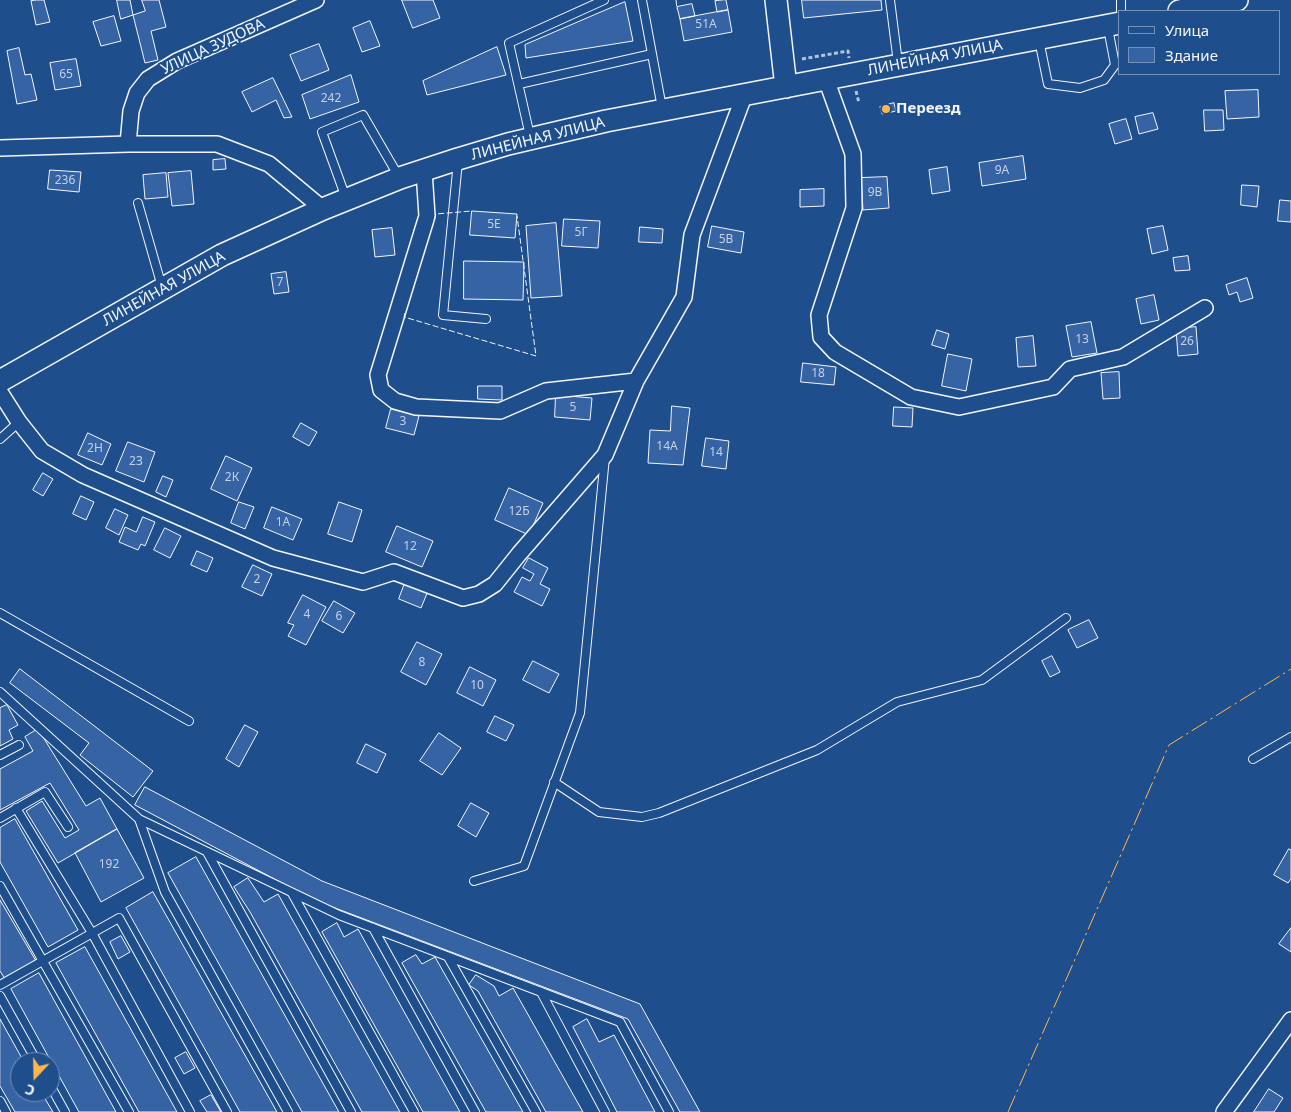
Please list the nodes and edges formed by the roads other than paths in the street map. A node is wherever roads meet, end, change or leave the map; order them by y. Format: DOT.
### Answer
graph roads {
  1 [pos="316,0"];
  2 [pos="604,0"];
  3 [pos="642,0"];
  4 [pos="776,0"];
  5 [pos="890,0"];
  6 [pos="1237,0"];
  7 [pos="1184,10"];
  8 [pos="1116,20"];
  9 [pos="1038,38"];
  10 [pos="652,54"];
  11 [pos="899,65"];
  12 [pos="826,79"];
  13 [pos="518,84"];
  14 [pos="786,87"];
  15 [pos="744,96"];
  16 [pos="662,110"];
  17 [pos="530,139"];
  18 [pos="128,144"];
  19 [pos="0,148"];
  20 [pos="458,159"];
  21 [pos="424,171"];
  22 [pos="400,178"];
  23 [pos="346,200"];
  24 [pos="138,203"];
  25 [pos="323,209"];
  26 [pos="163,289"];
  27 [pos="1205,308"];
  28 [pos="486,319"];
  29 [pos="636,380"];
  30 [pos="0,381"];
  31 [pos="0,392"];
  32 [pos="19,422"];
  33 [pos="0,440"];
  34 [pos="605,455"];
  35 [pos="0,613"];
  36 [pos="1066,618"];
  37 [pos="0,692"];
  38 [pos="189,721"];
  39 [pos="1291,737"];
  40 [pos="19,745"];
  41 [pos="0,755"];
  42 [pos="1253,759"];
  43 [pos="554,782"];
  44 [pos="16,808"];
  45 [pos="0,818"];
  46 [pos="138,819"];
  47 [pos="68,827"];
  48 [pos="207,852"];
  49 [pos="474,881"];
  50 [pos="0,886"];
  51 [pos="292,893"];
  52 [pos="373,928"];
  53 [pos="92,933"];
  54 [pos="448,956"];
  55 [pos="43,961"];
  56 [pos="0,985"];
  57 [pos="541,992"];
  58 [pos="0,996"];
  59 [pos="1291,1020"];
  60 [pos="31,1052"];
  61 [pos="0,1101"];
  62 [pos="6,1112"];
  63 [pos="129,1112"];
  64 [pos="190,1112"];
  65 [pos="227,1112"];
  66 [pos="288,1112"];
  67 [pos="351,1112"];
  68 [pos="414,1112"];
  69 [pos="475,1112"];
  70 [pos="536,1112"];
  71 [pos="605,1112"];
  72 [pos="669,1112"];
  73 [pos="1224,1112"];
  1 -- 18 [label="street, УЛИЦА ЗУДОВА"];
  2 -- 13 [label="lane"];
  3 -- 10 [label="lane"];
  4 -- 14 [label="street"];
  5 -- 11 [label="lane"];
  6 -- 7 [label="street"];
  8 -- 9 [label="street, ЛИНЕЙНАЯ УЛИЦА"];
  8 -- 9 [label="lane"];
  9 -- 11 [label="street, ЛИНЕЙНАЯ УЛИЦА"];
  10 -- 13 [label="lane"];
  10 -- 16 [label="lane"];
  11 -- 12 [label="street, ЛИНЕЙНАЯ УЛИЦА"];
  12 -- 14 [label="street, ЛИНЕЙНАЯ УЛИЦА"];
  12 -- 27 [label="street"];
  13 -- 17 [label="lane"];
  14 -- 15 [label="street, ЛИНЕЙНАЯ УЛИЦА"];
  15 -- 16 [label="street, ЛИНЕЙНАЯ УЛИЦА"];
  15 -- 29 [label="street"];
  16 -- 17 [label="street, ЛИНЕЙНАЯ УЛИЦА"];
  17 -- 20 [label="street, ЛИНЕЙНАЯ УЛИЦА"];
  18 -- 19 [label="street"];
  18 -- 25 [label="street"];
  20 -- 21 [label="street, ЛИНЕЙНАЯ УЛИЦА"];
  20 -- 28 [label="lane"];
  21 -- 22 [label="street, ЛИНЕЙНАЯ УЛИЦА"];
  21 -- 29 [label="street"];
  22 -- 23 [label="street, ЛИНЕЙНАЯ УЛИЦА"];
  22 -- 23 [label="lane"];
  23 -- 25 [label="street, ЛИНЕЙНАЯ УЛИЦА"];
  24 -- 26 [label="lane"];
  25 -- 26 [label="street, ЛИНЕЙНАЯ УЛИЦА"];
  26 -- 30 [label="street, ЛИНЕЙНАЯ УЛИЦА"];
  29 -- 34 [label="street"];
  31 -- 32 [label="street"];
  32 -- 33 [label="lane"];
  32 -- 34 [label="street"];
  34 -- 43 [label="lane"];
  35 -- 38 [label="lane"];
  36 -- 43 [label="lane"];
  37 -- 46 [label="lane"];
  39 -- 42 [label="lane"];
  40 -- 41 [label="lane"];
  43 -- 49 [label="lane"];
  44 -- 45 [label="lane"];
  44 -- 47 [label="lane"];
  44 -- 53 [label="lane"];
  46 -- 48 [label="lane"];
  46 -- 66 [label="lane"];
  48 -- 51 [label="lane"];
  48 -- 67 [label="lane"];
  50 -- 55 [label="lane"];
  51 -- 52 [label="lane"];
  51 -- 68 [label="lane"];
  52 -- 54 [label="lane"];
  52 -- 69 [label="lane"];
  53 -- 55 [label="lane"];
  53 -- 64 [label="lane"];
  53 -- 65 [label="lane"];
  54 -- 57 [label="lane"];
  54 -- 70 [label="lane"];
  55 -- 56 [label="lane"];
  55 -- 63 [label="lane"];
  57 -- 71 [label="lane"];
  57 -- 72 [label="lane"];
  58 -- 60 [label="lane"];
  59 -- 73 [label="street"];
  61 -- 62 [label="lane"];
}
